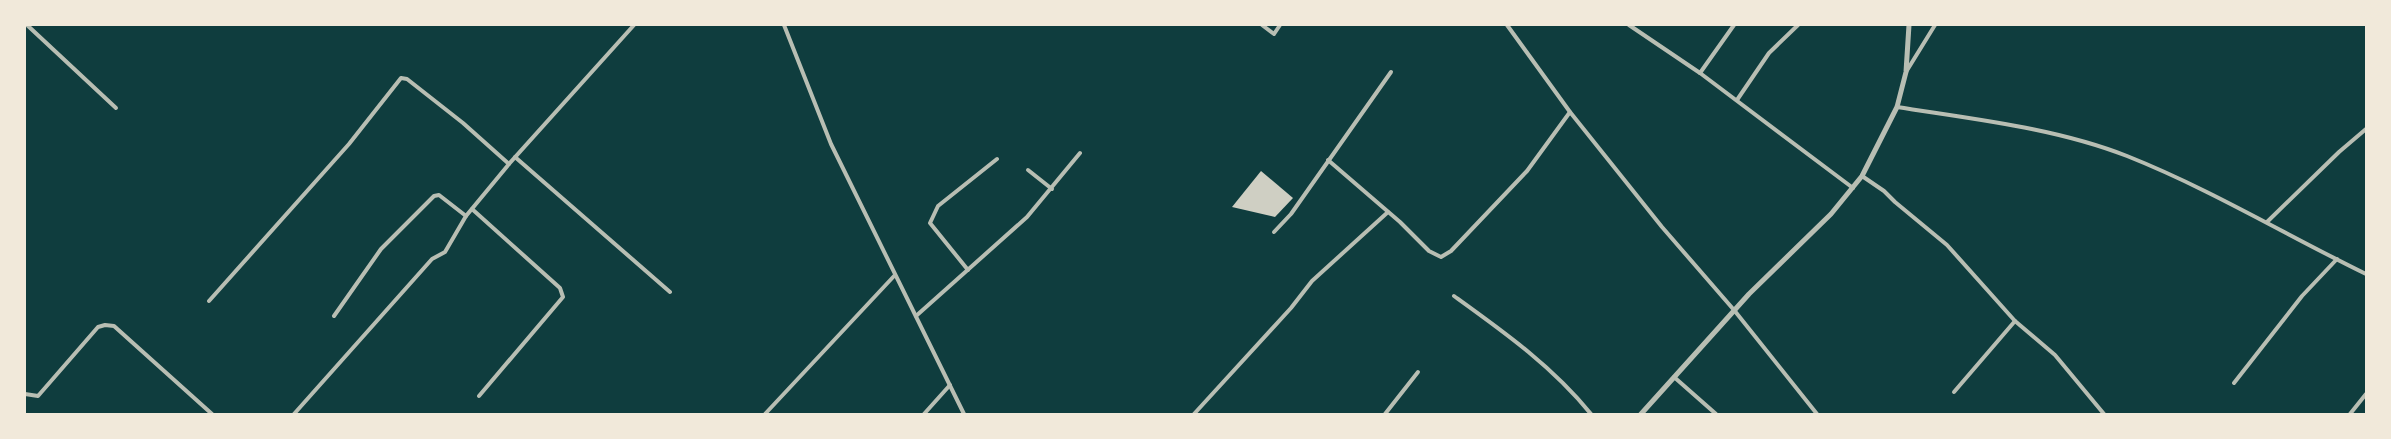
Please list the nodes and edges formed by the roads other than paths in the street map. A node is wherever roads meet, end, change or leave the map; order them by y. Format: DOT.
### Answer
graph roads {
  1 [pos="27,25"];
  2 [pos="634,25"];
  3 [pos="784,25"];
  4 [pos="1262,25"];
  5 [pos="1280,25"];
  6 [pos="1507,25"];
  7 [pos="1629,25"];
  8 [pos="1734,25"];
  9 [pos="1798,25"];
  10 [pos="1909,25"];
  11 [pos="1935,25"];
  12 [pos="1391,72"];
  13 [pos="1906,72"];
  14 [pos="1700,73"];
  15 [pos="1737,100"];
  16 [pos="1897,107"];
  17 [pos="116,108"];
  18 [pos="1570,112"];
  19 [pos="2366,129"];
  20 [pos="1080,153"];
  21 [pos="515,157"];
  22 [pos="997,159"];
  23 [pos="1328,160"];
  24 [pos="509,164"];
  25 [pos="1028,170"];
  26 [pos="1862,176"];
  27 [pos="1853,188"];
  28 [pos="1052,189"];
  29 [pos="472,209"];
  30 [pos="1388,212"];
  31 [pos="466,216"];
  32 [pos="2267,222"];
  33 [pos="1274,232"];
  34 [pos="2337,259"];
  35 [pos="968,270"];
  36 [pos="2366,274"];
  37 [pos="895,275"];
  38 [pos="670,292"];
  39 [pos="1454,296"];
  40 [pos="209,301"];
  41 [pos="1734,310"];
  42 [pos="334,316"];
  43 [pos="916,316"];
  44 [pos="2015,321"];
  45 [pos="1418,372"];
  46 [pos="1674,378"];
  47 [pos="2234,384"];
  48 [pos="950,385"];
  49 [pos="1954,392"];
  50 [pos="25,394"];
  51 [pos="2366,394"];
  52 [pos="479,396"];
  53 [pos="212,414"];
  54 [pos="294,414"];
  55 [pos="765,414"];
  56 [pos="924,414"];
  57 [pos="964,414"];
  58 [pos="1194,414"];
  59 [pos="1385,414"];
  60 [pos="1591,414"];
  61 [pos="1641,414"];
  62 [pos="1716,414"];
  63 [pos="1817,414"];
  64 [pos="2104,414"];
  65 [pos="2350,414"];
  1 -- 17 [label="street"];
  2 -- 21 [label="street"];
  3 -- 37 [label="street"];
  4 -- 5 [label="street"];
  6 -- 18 [label="street"];
  7 -- 14 [label="street"];
  8 -- 14 [label="street"];
  9 -- 15 [label="street"];
  10 -- 13 [label="street"];
  11 -- 13 [label="street"];
  12 -- 23 [label="street"];
  13 -- 16 [label="street"];
  14 -- 15 [label="street"];
  15 -- 27 [label="street"];
  16 -- 26 [label="street"];
  16 -- 32 [label="street"];
  18 -- 30 [label="street"];
  18 -- 41 [label="street"];
  19 -- 32 [label="street"];
  20 -- 28 [label="street"];
  21 -- 24 [label="street"];
  21 -- 38 [label="street"];
  22 -- 35 [label="street"];
  23 -- 30 [label="street"];
  23 -- 33 [label="street"];
  24 -- 29 [label="street"];
  24 -- 40 [label="street"];
  25 -- 28 [label="street"];
  26 -- 27 [label="street"];
  26 -- 44 [label="street"];
  27 -- 41 [label="street"];
  28 -- 35 [label="street"];
  29 -- 31 [label="street"];
  29 -- 52 [label="street"];
  30 -- 58 [label="street"];
  31 -- 42 [label="street"];
  31 -- 54 [label="street"];
  32 -- 34 [label="street"];
  34 -- 36 [label="street"];
  34 -- 47 [label="street"];
  35 -- 43 [label="street"];
  37 -- 43 [label="street"];
  37 -- 55 [label="street"];
  39 -- 60 [label="street"];
  41 -- 46 [label="street"];
  41 -- 63 [label="street"];
  43 -- 48 [label="street"];
  44 -- 49 [label="street"];
  44 -- 64 [label="street"];
  45 -- 59 [label="street"];
  46 -- 61 [label="street"];
  46 -- 62 [label="street"];
  48 -- 56 [label="street"];
  48 -- 57 [label="street"];
  50 -- 53 [label="street"];
  51 -- 65 [label="street"];
}
